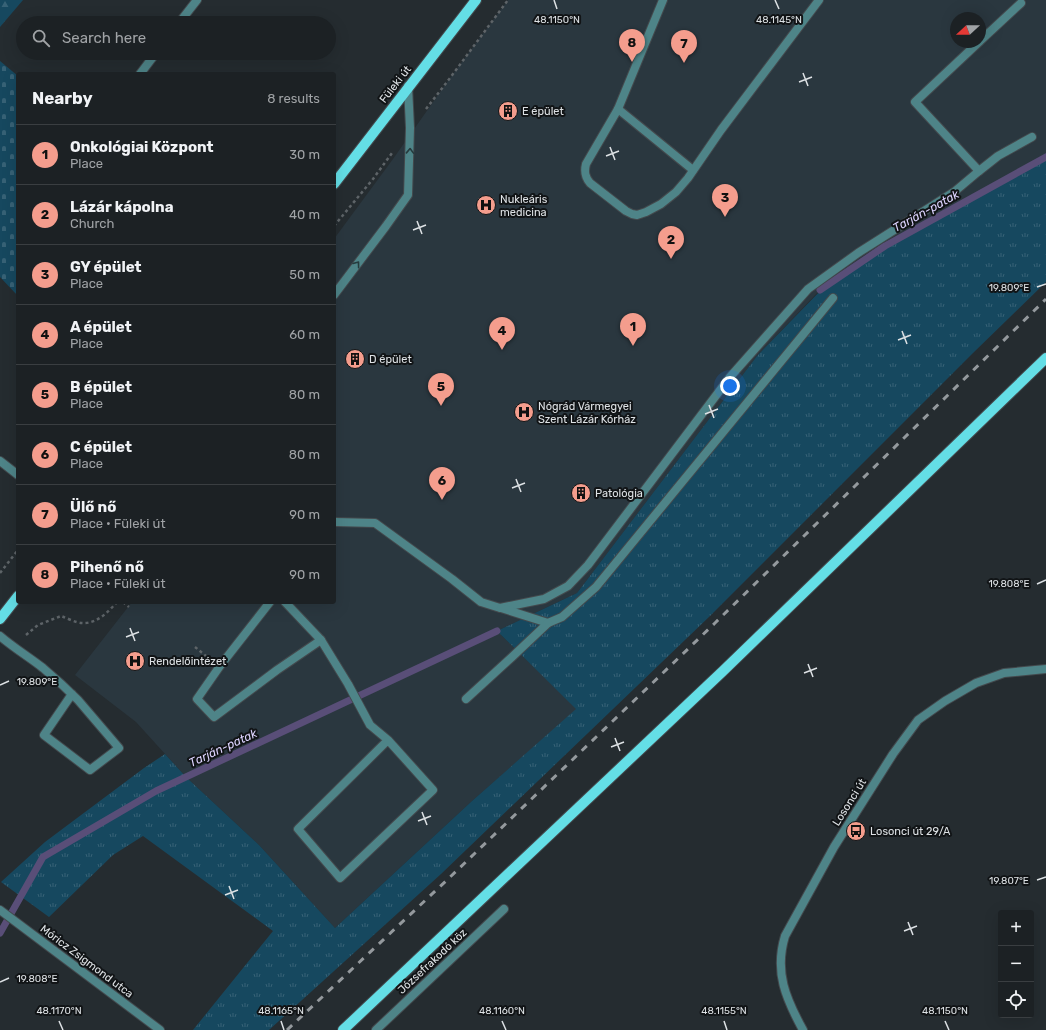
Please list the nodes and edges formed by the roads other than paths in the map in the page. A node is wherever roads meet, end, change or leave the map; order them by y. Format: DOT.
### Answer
graph roads {
  1 [pos="197,0"];
  2 [pos="476,0"];
  3 [pos="663,0"];
  4 [pos="819,0"];
  5 [pos="1021,3"];
  6 [pos="184,16"];
  7 [pos="986,35"];
  8 [pos="972,48"];
  9 [pos="151,60"];
  10 [pos="142,72"];
  11 [pos="408,86"];
  12 [pos="618,109"];
  13 [pos="1032,138"];
  14 [pos="694,170"];
  15 [pos="979,171"];
  16 [pos="336,181"];
  17 [pos="336,292"];
  18 [pos="833,298"];
  19 [pos="1046,358"];
  20 [pos="0,461"];
  21 [pos="16,473"];
  22 [pos="336,522"];
  23 [pos="16,599"];
  24 [pos="268,604"];
  25 [pos="287,604"];
  26 [pos="500,608"];
  27 [pos="0,619"];
  28 [pos="548,623"];
  29 [pos="0,636"];
  30 [pos="321,640"];
  31 [pos="1046,669"];
  32 [pos="72,694"];
  33 [pos="466,698"];
  34 [pos="388,740"];
  35 [pos="504,909"];
  36 [pos="0,910"];
  37 [pos="160,1030"];
  38 [pos="343,1030"];
  39 [pos="376,1030"];
  40 [pos="804,1030"];
  1 -- 6 [label="street"];
  2 -- 11 [label="main road, Füleki út"];
  3 -- 12 [label="street"];
  4 -- 14 [label="street"];
  5 -- 7 [label="street"];
  8 -- 15 [label="street"];
  9 -- 10 [label="street"];
  11 -- 16 [label="main road, Füleki út"];
  17 -- 11 [label="street, one-way"];
  12 -- 14 [label="street"];
  12 -- 14 [label="street"];
  13 -- 15 [label="street"];
  15 -- 26 [label="street"];
  18 -- 28 [label="street"];
  19 -- 38 [label="main road"];
  20 -- 21 [label="street"];
  22 -- 26 [label="street"];
  23 -- 27 [label="main road"];
  24 -- 30 [label="street"];
  25 -- 30 [label="street"];
  26 -- 28 [label="street"];
  28 -- 33 [label="street"];
  29 -- 32 [label="street"];
  30 -- 34 [label="street"];
  31 -- 40 [label="street, Losonci út"];
  32 -- 32 [label="street"];
  34 -- 34 [label="street"];
  35 -- 39 [label="street, Józsefrakodó köz"];
  36 -- 37 [label="street, Móricz Zsigmond utca"];
}
